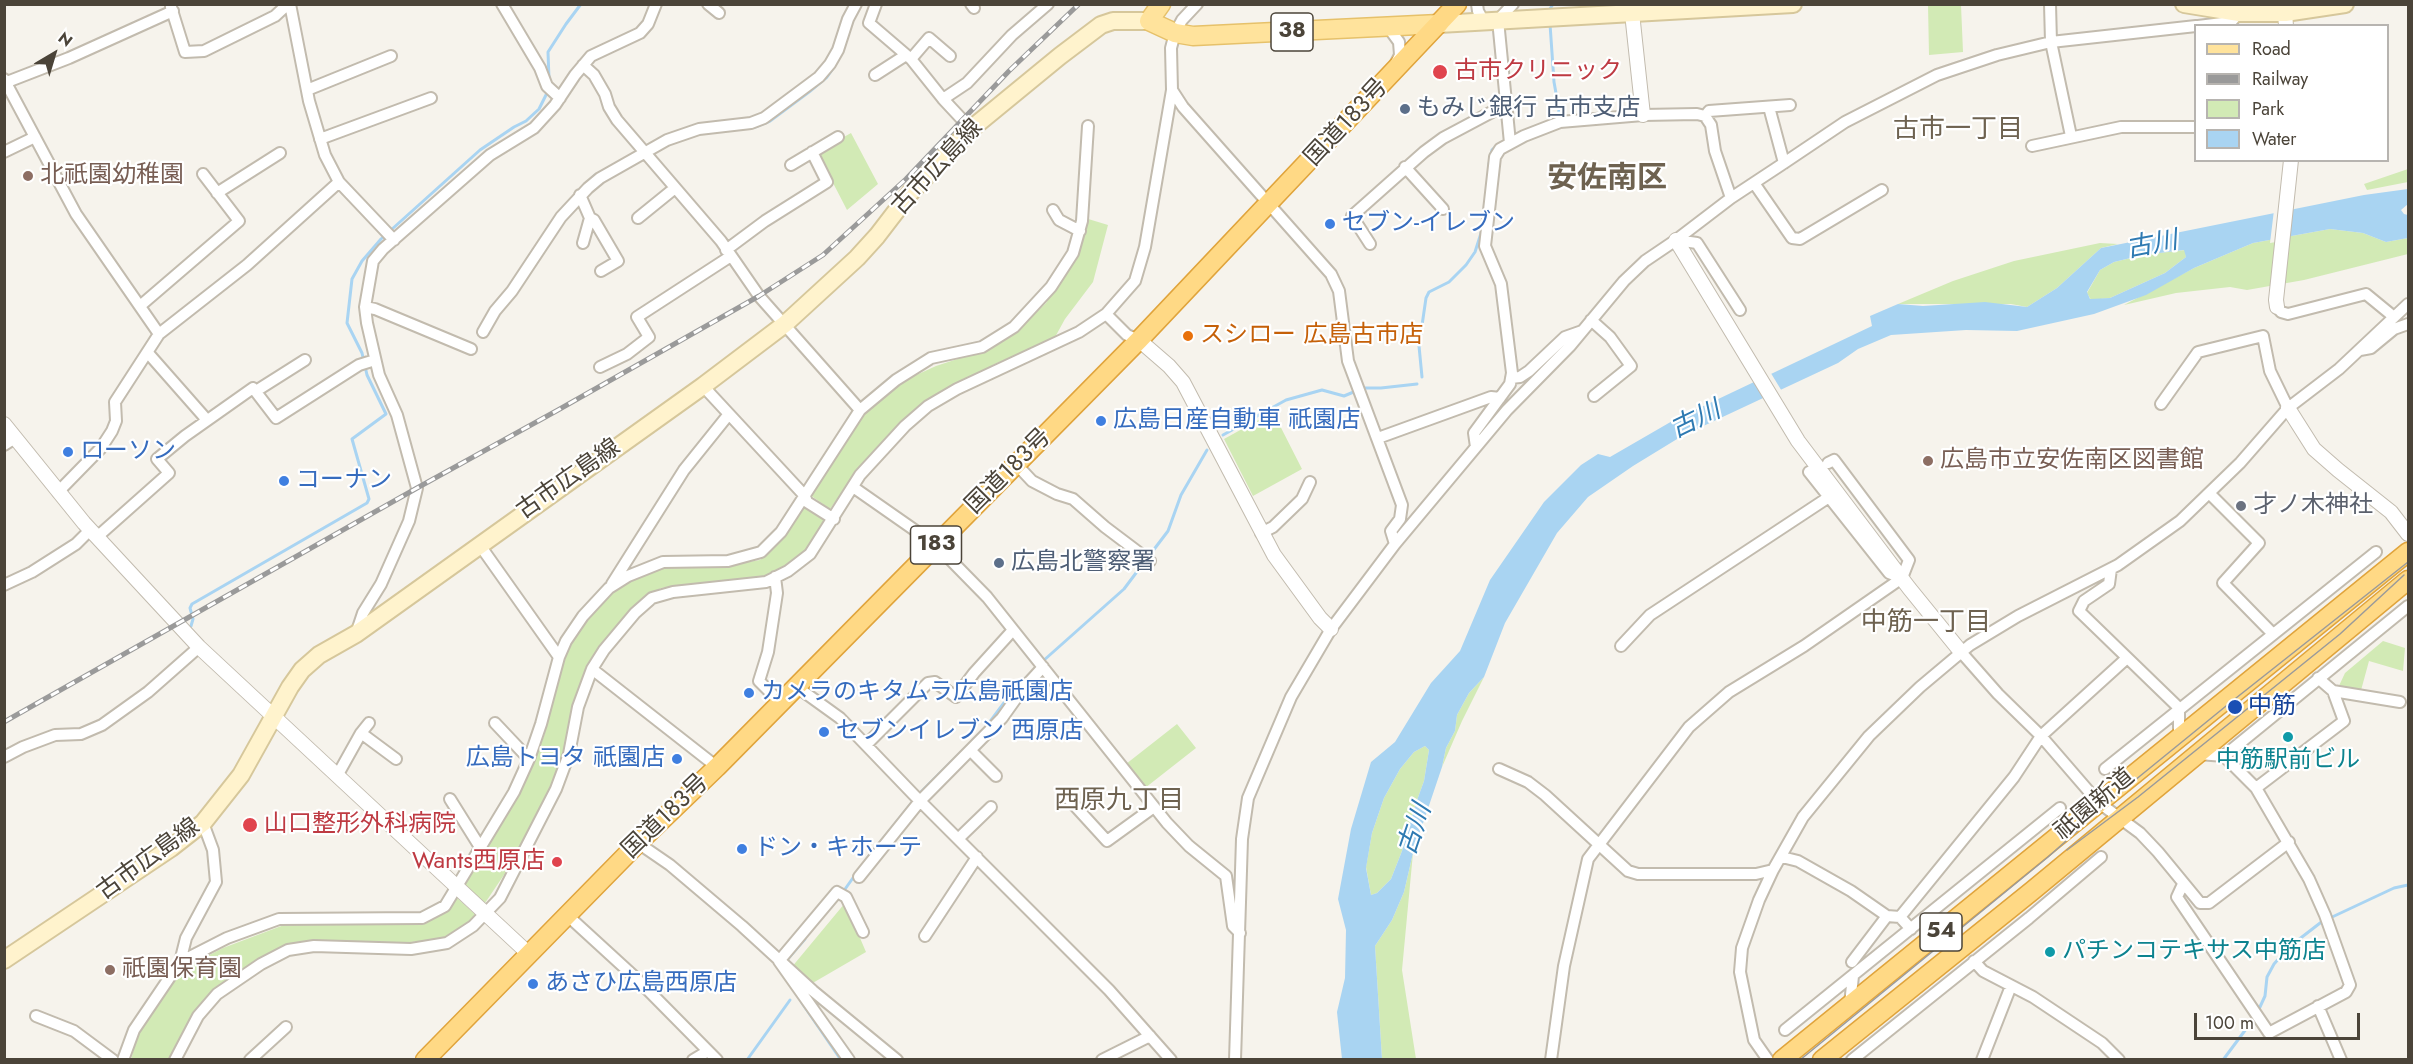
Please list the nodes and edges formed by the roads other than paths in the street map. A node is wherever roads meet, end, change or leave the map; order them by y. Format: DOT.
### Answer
graph roads {
  1 [pos="289,4"];
  2 [pos="502,4"];
  3 [pos="656,4"];
  4 [pos="708,4"];
  5 [pos="856,4"];
  6 [pos="876,4"];
  7 [pos="1048,4"];
  8 [pos="1161,4"];
  9 [pos="1197,4"];
  10 [pos="1457,4"];
  11 [pos="1477,4"];
  12 [pos="1514,4"];
  13 [pos="1793,4"];
  14 [pos="2050,4"];
  15 [pos="2184,4"];
  16 [pos="1761,5"];
  17 [pos="2334,6"];
  18 [pos="172,8"];
  19 [pos="719,13"];
  20 [pos="1632,13"];
  21 [pos="2239,13"];
  22 [pos="2285,19"];
  23 [pos="1149,21"];
  24 [pos="1491,21"];
  25 [pos="1439,24"];
  26 [pos="2214,24"];
  27 [pos="2194,26"];
  28 [pos="1388,27"];
  29 [pos="1175,33"];
  30 [pos="2051,42"];
  31 [pos="391,56"];
  32 [pos="950,56"];
  33 [pos="908,57"];
  34 [pos="583,65"];
  35 [pos="875,75"];
  36 [pos="1390,77"];
  37 [pos="6,80"];
  38 [pos="307,90"];
  39 [pos="1172,90"];
  40 [pos="431,98"];
  41 [pos="560,98"];
  42 [pos="943,99"];
  43 [pos="1505,105"];
  44 [pos="1790,105"];
  45 [pos="1769,108"];
  46 [pos="1643,115"];
  47 [pos="1705,116"];
  48 [pos="1088,126"];
  49 [pos="2194,127"];
  50 [pos="971,129"];
  51 [pos="2071,136"];
  52 [pos="35,137"];
  53 [pos="838,137"];
  54 [pos="320,139"];
  55 [pos="1510,139"];
  56 [pos="2032,146"];
  57 [pos="4,152"];
  58 [pos="812,152"];
  59 [pos="280,153"];
  60 [pos="645,153"];
  61 [pos="2291,162"];
  62 [pos="1784,163"];
  63 [pos="791,165"];
  64 [pos="1405,167"];
  65 [pos="203,174"];
  66 [pos="339,182"];
  67 [pos="1754,183"];
  68 [pos="675,188"];
  69 [pos="1882,190"];
  70 [pos="217,193"];
  71 [pos="580,195"];
  72 [pos="1731,198"];
  73 [pos="1269,206"];
  74 [pos="1443,209"];
  75 [pos="1053,210"];
  76 [pos="590,218"];
  77 [pos="638,218"];
  78 [pos="1080,231"];
  79 [pos="394,240"];
  80 [pos="1676,240"];
  81 [pos="583,243"];
  82 [pos="1370,244"];
  83 [pos="729,253"];
  84 [pos="601,272"];
  85 [pos="2277,304"];
  86 [pos="2409,304"];
  87 [pos="140,306"];
  88 [pos="365,307"];
  89 [pos="1740,310"];
  90 [pos="1106,314"];
  91 [pos="2394,317"];
  92 [pos="1591,320"];
  93 [pos="785,324"];
  94 [pos="2409,324"];
  95 [pos="1582,331"];
  96 [pos="483,332"];
  97 [pos="159,334"];
  98 [pos="1140,340"];
  99 [pos="471,350"];
  100 [pos="2358,351"];
  101 [pos="147,353"];
  102 [pos="304,360"];
  103 [pos="375,360"];
  104 [pos="600,367"];
  105 [pos="1511,378"];
  106 [pos="703,386"];
  107 [pos="256,391"];
  108 [pos="1594,396"];
  109 [pos="1500,398"];
  110 [pos="2161,404"];
  111 [pos="2288,408"];
  112 [pos="861,410"];
  113 [pos="729,414"];
  114 [pos="207,420"];
  115 [pos="4,424"];
  116 [pos="1378,438"];
  117 [pos="10,442"];
  118 [pos="1476,447"];
  119 [pos="1828,463"];
  120 [pos="1017,465"];
  121 [pos="1814,470"];
  122 [pos="1310,482"];
  123 [pos="853,487"];
  124 [pos="58,492"];
  125 [pos="2209,493"];
  126 [pos="805,496"];
  127 [pos="1829,497"];
  128 [pos="834,519"];
  129 [pos="93,533"];
  130 [pos="1262,533"];
  131 [pos="2409,534"];
  132 [pos="479,544"];
  133 [pos="1395,544"];
  134 [pos="936,545"];
  135 [pos="2376,552"];
  136 [pos="2409,552"];
  137 [pos="1147,559"];
  138 [pos="2111,569"];
  139 [pos="775,578"];
  140 [pos="1902,578"];
  141 [pos="2409,580"];
  142 [pos="4,585"];
  143 [pos="609,588"];
  144 [pos="2409,606"];
  145 [pos="2299,613"];
  146 [pos="2324,618"];
  147 [pos="1331,629"];
  148 [pos="1013,630"];
  149 [pos="356,634"];
  150 [pos="2273,634"];
  151 [pos="2344,634"];
  152 [pos="1621,646"];
  153 [pos="199,647"];
  154 [pos="1961,652"];
  155 [pos="559,657"];
  156 [pos="2127,658"];
  157 [pos="2339,661"];
  158 [pos="1040,664"];
  159 [pos="592,669"];
  160 [pos="2318,678"];
  161 [pos="797,687"];
  162 [pos="2333,691"];
  163 [pos="2400,702"];
  164 [pos="781,703"];
  165 [pos="2179,710"];
  166 [pos="273,716"];
  167 [pos="369,723"];
  168 [pos="495,723"];
  169 [pos="361,733"];
  170 [pos="2041,736"];
  171 [pos="2180,736"];
  172 [pos="866,745"];
  173 [pos="970,751"];
  174 [pos="2199,754"];
  175 [pos="2224,756"];
  176 [pos="4,758"];
  177 [pos="396,759"];
  178 [pos="529,759"];
  179 [pos="717,767"];
  180 [pos="1499,769"];
  181 [pos="2105,769"];
  182 [pos="337,776"];
  183 [pos="996,777"];
  184 [pos="2256,788"];
  185 [pos="1065,795"];
  186 [pos="917,798"];
  187 [pos="450,799"];
  188 [pos="2098,802"];
  189 [pos="991,807"];
  190 [pos="1154,807"];
  191 [pos="2060,808"];
  192 [pos="2119,818"];
  193 [pos="203,823"];
  194 [pos="958,839"];
  195 [pos="2289,842"];
  196 [pos="638,843"];
  197 [pos="1599,845"];
  198 [pos="480,847"];
  199 [pos="1782,857"];
  200 [pos="2101,857"];
  201 [pos="976,858"];
  202 [pos="1986,868"];
  203 [pos="1773,870"];
  204 [pos="2013,874"];
  205 [pos="859,877"];
  206 [pos="2183,884"];
  207 [pos="455,887"];
  208 [pos="2032,891"];
  209 [pos="487,914"];
  210 [pos="567,915"];
  211 [pos="1887,916"];
  212 [pos="1900,917"];
  213 [pos="2029,918"];
  214 [pos="1911,929"];
  215 [pos="863,932"];
  216 [pos="1240,933"];
  217 [pos="925,936"];
  218 [pos="529,954"];
  219 [pos="4,960"];
  220 [pos="779,961"];
  221 [pos="180,962"];
  222 [pos="1852,962"];
  223 [pos="1974,962"];
  224 [pos="1853,976"];
  225 [pos="2011,986"];
  226 [pos="1850,1004"];
  227 [pos="1886,1006"];
  228 [pos="2318,1006"];
  229 [pos="1910,1012"];
  230 [pos="36,1016"];
  231 [pos="285,1027"];
  232 [pos="1785,1030"];
  233 [pos="1150,1036"];
  234 [pos="708,1051"];
  235 [pos="2111,1057"];
  236 [pos="113,1059"];
  237 [pos="123,1059"];
  238 [pos="175,1059"];
  239 [pos="250,1059"];
  240 [pos="426,1059"];
  241 [pos="693,1059"];
  242 [pos="717,1059"];
  243 [pos="849,1059"];
  244 [pos="897,1059"];
  245 [pos="1102,1059"];
  246 [pos="1171,1059"];
  247 [pos="1235,1059"];
  248 [pos="1551,1059"];
  249 [pos="1768,1059"];
  250 [pos="1782,1059"];
  251 [pos="1822,1059"];
  252 [pos="1852,1059"];
  253 [pos="1982,1059"];
  254 [pos="2341,1059"];
  1 -- 18 [label="street"];
  1 -- 38 [label="street"];
  2 -- 41 [label="street"];
  3 -- 34 [label="street"];
  4 -- 19 [label="street"];
  5 -- 60 [label="street"];
  6 -- 33 [label="street"];
  7 -- 42 [label="street"];
  8 -- 23 [label="main road"];
  9 -- 29 [label="street"];
  10 -- 25 [label="highway, 国道183号 / 183"];
  11 -- 24 [label="street"];
  12 -- 24 [label="street"];
  13 -- 16 [label="main road"];
  14 -- 30 [label="street"];
  15 -- 21 [label="main road"];
  16 -- 20 [label="main road"];
  17 -- 22 [label="main road"];
  18 -- 37 [label="street"];
  20 -- 24 [label="main road"];
  20 -- 46 [label="street"];
  21 -- 22 [label="main road"];
  21 -- 26 [label="street"];
  23 -- 29 [label="main road, 38"];
  23 -- 50 [label="main road, 古市広島線"];
  24 -- 25 [label="main road"];
  24 -- 43 [label="street"];
  25 -- 28 [label="main road, 38"];
  25 -- 36 [label="highway, 国道183号 / 183"];
  27 -- 30 [label="street"];
  28 -- 29 [label="main road, 38"];
  28 -- 36 [label="street"];
  29 -- 39 [label="street"];
  30 -- 51 [label="street"];
  30 -- 62 [label="street"];
  31 -- 38 [label="street"];
  32 -- 33 [label="street"];
  33 -- 35 [label="street"];
  33 -- 42 [label="street"];
  34 -- 41 [label="street"];
  34 -- 60 [label="street"];
  36 -- 73 [label="highway, 国道183号 / 183"];
  37 -- 52 [label="street"];
  38 -- 54 [label="street"];
  39 -- 73 [label="street"];
  39 -- 90 [label="street"];
  40 -- 54 [label="street"];
  41 -- 79 [label="street"];
  42 -- 50 [label="street"];
  43 -- 55 [label="street"];
  43 -- 64 [label="street"];
  44 -- 45 [label="street"];
  45 -- 47 [label="street"];
  45 -- 62 [label="street"];
  46 -- 47 [label="street"];
  46 -- 55 [label="street"];
  47 -- 72 [label="street"];
  48 -- 78 [label="street"];
  49 -- 51 [label="street"];
  50 -- 93 [label="main road, 古市広島線"];
  51 -- 56 [label="street"];
  52 -- 57 [label="street"];
  52 -- 87 [label="street"];
  53 -- 58 [label="street"];
  54 -- 66 [label="street"];
  55 -- 105 [label="street"];
  58 -- 63 [label="street"];
  58 -- 83 [label="street"];
  59 -- 70 [label="street"];
  60 -- 68 [label="street"];
  60 -- 71 [label="street"];
  61 -- 85 [label="street"];
  62 -- 67 [label="street"];
  64 -- 74 [label="street"];
  64 -- 82 [label="street"];
  65 -- 70 [label="street"];
  66 -- 79 [label="street"];
  66 -- 97 [label="street"];
  67 -- 69 [label="street"];
  67 -- 72 [label="street"];
  68 -- 77 [label="street"];
  68 -- 83 [label="street"];
  70 -- 87 [label="street"];
  71 -- 76 [label="street"];
  71 -- 96 [label="street"];
  72 -- 80 [label="street"];
  73 -- 98 [label="highway, 国道183号 / 183"];
  73 -- 116 [label="street"];
  75 -- 78 [label="street"];
  76 -- 81 [label="street"];
  76 -- 84 [label="street"];
  78 -- 112 [label="street"];
  79 -- 88 [label="street"];
  80 -- 89 [label="street"];
  80 -- 92 [label="street"];
  80 -- 140 [label="street"];
  83 -- 93 [label="street"];
  83 -- 104 [label="street"];
  85 -- 91 [label="street"];
  86 -- 91 [label="street"];
  87 -- 97 [label="street"];
  88 -- 99 [label="street"];
  88 -- 103 [label="street"];
  90 -- 98 [label="street"];
  90 -- 123 [label="street"];
  91 -- 100 [label="street"];
  92 -- 95 [label="street"];
  92 -- 108 [label="street"];
  93 -- 106 [label="main road, 古市広島線"];
  93 -- 112 [label="street"];
  94 -- 100 [label="street"];
  95 -- 105 [label="street"];
  95 -- 118 [label="street"];
  97 -- 101 [label="street"];
  98 -- 120 [label="highway, 国道183号 / 183"];
  98 -- 130 [label="street"];
  100 -- 111 [label="street"];
  101 -- 114 [label="street"];
  101 -- 124 [label="street"];
  102 -- 107 [label="street"];
  103 -- 107 [label="street"];
  103 -- 149 [label="street"];
  105 -- 109 [label="street"];
  106 -- 113 [label="street"];
  106 -- 132 [label="main road, 古市広島線"];
  107 -- 114 [label="street"];
  109 -- 116 [label="street"];
  109 -- 118 [label="street"];
  110 -- 111 [label="street"];
  111 -- 125 [label="street"];
  111 -- 131 [label="street"];
  112 -- 126 [label="street"];
  113 -- 126 [label="street"];
  113 -- 143 [label="street"];
  114 -- 129 [label="street"];
  115 -- 117 [label="street"];
  116 -- 133 [label="street"];
  117 -- 124 [label="street"];
  118 -- 133 [label="street"];
  119 -- 140 [label="street"];
  120 -- 134 [label="highway, 国道183号 / 183"];
  120 -- 137 [label="street"];
  121 -- 127 [label="street"];
  122 -- 130 [label="street"];
  123 -- 128 [label="street"];
  123 -- 134 [label="street"];
  124 -- 129 [label="street"];
  125 -- 138 [label="street"];
  125 -- 150 [label="street"];
  126 -- 128 [label="street"];
  126 -- 143 [label="street"];
  127 -- 140 [label="street"];
  127 -- 152 [label="street"];
  128 -- 139 [label="street"];
  129 -- 142 [label="street"];
  129 -- 153 [label="street"];
  130 -- 147 [label="street"];
  132 -- 149 [label="main road, 古市広島線"];
  132 -- 155 [label="street"];
  133 -- 147 [label="street"];
  134 -- 148 [label="street"];
  134 -- 161 [label="highway, 国道183号 / 183"];
  135 -- 145 [label="street"];
  136 -- 146 [label="highway, 祇園新道 / 54"];
  138 -- 154 [label="street"];
  138 -- 156 [label="street"];
  139 -- 159 [label="street"];
  139 -- 164 [label="street"];
  140 -- 154 [label="street"];
  140 -- 197 [label="street"];
  141 -- 151 [label="highway, 祇園新道 / 54"];
  143 -- 155 [label="street"];
  144 -- 157 [label="street"];
  145 -- 146 [label="street"];
  145 -- 150 [label="street"];
  146 -- 171 [label="highway, 祇園新道 / 54"];
  147 -- 216 [label="street"];
  148 -- 158 [label="street"];
  148 -- 172 [label="street"];
  149 -- 166 [label="main road, 古市広島線"];
  150 -- 165 [label="street"];
  151 -- 157 [label="street"];
  151 -- 174 [label="highway, 祇園新道 / 54"];
  153 -- 166 [label="street"];
  153 -- 176 [label="street"];
  154 -- 170 [label="street"];
  154 -- 199 [label="street"];
  155 -- 178 [label="street"];
  156 -- 165 [label="street"];
  156 -- 170 [label="street"];
  157 -- 160 [label="street"];
  158 -- 173 [label="street"];
  158 -- 190 [label="street"];
  159 -- 179 [label="street"];
  159 -- 209 [label="street"];
  160 -- 162 [label="street"];
  160 -- 175 [label="street"];
  161 -- 164 [label="highway, 国道183号 / 183"];
  161 -- 172 [label="street"];
  162 -- 163 [label="street"];
  162 -- 184 [label="street"];
  164 -- 179 [label="highway, 国道183号 / 183"];
  165 -- 171 [label="street"];
  165 -- 181 [label="street"];
  166 -- 182 [label="street"];
  166 -- 193 [label="main road, 古市広島線"];
  167 -- 169 [label="street"];
  168 -- 178 [label="street"];
  169 -- 177 [label="street"];
  169 -- 182 [label="street"];
  170 -- 188 [label="street"];
  170 -- 212 [label="street"];
  171 -- 188 [label="highway, 祇園新道 / 54"];
  172 -- 186 [label="street"];
  173 -- 183 [label="street"];
  173 -- 186 [label="street"];
  174 -- 175 [label="street"];
  174 -- 192 [label="highway, 祇園新道 / 54"];
  175 -- 184 [label="street"];
  178 -- 198 [label="street"];
  179 -- 196 [label="highway, 国道183号 / 183"];
  180 -- 197 [label="street"];
  182 -- 207 [label="street"];
  184 -- 195 [label="street"];
  185 -- 190 [label="street"];
  186 -- 194 [label="street"];
  186 -- 205 [label="street"];
  187 -- 198 [label="street"];
  188 -- 192 [label="street"];
  188 -- 204 [label="highway, 祇園新道 / 54"];
  189 -- 194 [label="street"];
  190 -- 216 [label="street"];
  191 -- 202 [label="street"];
  192 -- 206 [label="street"];
  192 -- 208 [label="highway, 祇園新道 / 54"];
  193 -- 219 [label="main road, 古市広島線"];
  193 -- 221 [label="street"];
  194 -- 201 [label="street"];
  195 -- 206 [label="street"];
  195 -- 228 [label="street"];
  196 -- 210 [label="highway, 国道183号 / 183"];
  196 -- 220 [label="street"];
  197 -- 203 [label="street"];
  197 -- 248 [label="street"];
  198 -- 207 [label="street"];
  199 -- 203 [label="street"];
  199 -- 211 [label="street"];
  200 -- 213 [label="street"];
  201 -- 217 [label="street"];
  201 -- 233 [label="street"];
  202 -- 204 [label="street"];
  202 -- 214 [label="street"];
  203 -- 249 [label="street"];
  204 -- 226 [label="highway, 祇園新道 / 54"];
  206 -- 228 [label="street"];
  207 -- 209 [label="street"];
  207 -- 221 [label="street"];
  208 -- 213 [label="street"];
  208 -- 227 [label="highway, 祇園新道 / 54"];
  209 -- 218 [label="street"];
  209 -- 238 [label="street"];
  210 -- 218 [label="highway, 国道183号 / 183"];
  210 -- 234 [label="street"];
  211 -- 212 [label="street"];
  211 -- 222 [label="street"];
  212 -- 214 [label="street"];
  213 -- 223 [label="street"];
  214 -- 224 [label="street"];
  215 -- 220 [label="street"];
  216 -- 247 [label="street"];
  218 -- 240 [label="highway, 国道183号 / 183"];
  220 -- 243 [label="street"];
  220 -- 244 [label="street"];
  221 -- 237 [label="street"];
  223 -- 225 [label="street"];
  223 -- 229 [label="street"];
  224 -- 226 [label="street"];
  224 -- 232 [label="street"];
  225 -- 235 [label="street"];
  225 -- 253 [label="street"];
  226 -- 250 [label="highway, 祇園新道 / 54"];
  227 -- 229 [label="street"];
  227 -- 251 [label="highway, 祇園新道 / 54"];
  228 -- 254 [label="street"];
  229 -- 252 [label="street"];
  230 -- 236 [label="street"];
  231 -- 239 [label="street"];
  233 -- 245 [label="street"];
  233 -- 246 [label="street"];
  234 -- 241 [label="street"];
  234 -- 242 [label="street"];
}
